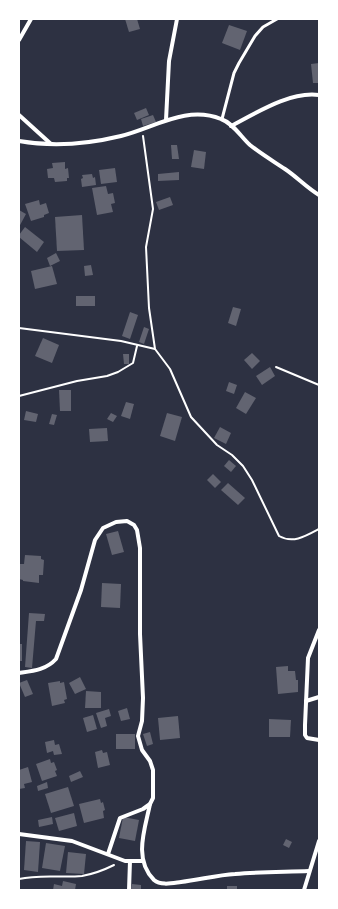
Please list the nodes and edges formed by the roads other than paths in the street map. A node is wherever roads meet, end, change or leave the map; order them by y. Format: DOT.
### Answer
graph roads {
  1 [pos="32,19"];
  2 [pos="177,19"];
  3 [pos="277,19"];
  4 [pos="19,40"];
  5 [pos="319,95"];
  6 [pos="19,115"];
  7 [pos="222,119"];
  8 [pos="166,120"];
  9 [pos="231,126"];
  10 [pos="19,141"];
  11 [pos="52,145"];
  12 [pos="319,195"];
  13 [pos="319,630"];
  14 [pos="19,673"];
  15 [pos="319,697"];
  16 [pos="306,701"];
  17 [pos="319,740"];
  18 [pos="150,804"];
  19 [pos="19,834"];
  20 [pos="319,841"];
  21 [pos="108,854"];
  22 [pos="315,854"];
  23 [pos="319,858"];
  24 [pos="127,861"];
  25 [pos="143,861"];
  26 [pos="309,871"];
  27 [pos="128,890"];
  28 [pos="304,890"];
  1 -- 4 [label="street"];
  2 -- 8 [label="street"];
  3 -- 7 [label="lane"];
  5 -- 9 [label="street"];
  6 -- 11 [label="street"];
  7 -- 8 [label="street"];
  7 -- 9 [label="street"];
  8 -- 11 [label="street"];
  9 -- 12 [label="street"];
  10 -- 11 [label="street"];
  13 -- 16 [label="street"];
  14 -- 18 [label="street"];
  15 -- 16 [label="street"];
  16 -- 17 [label="street"];
  18 -- 21 [label="street"];
  18 -- 25 [label="street"];
  19 -- 21 [label="street"];
  20 -- 22 [label="street"];
  21 -- 24 [label="street"];
  22 -- 23 [label="street"];
  22 -- 26 [label="street"];
  24 -- 25 [label="street"];
  24 -- 27 [label="street"];
  25 -- 26 [label="street"];
  26 -- 28 [label="street"];
}
